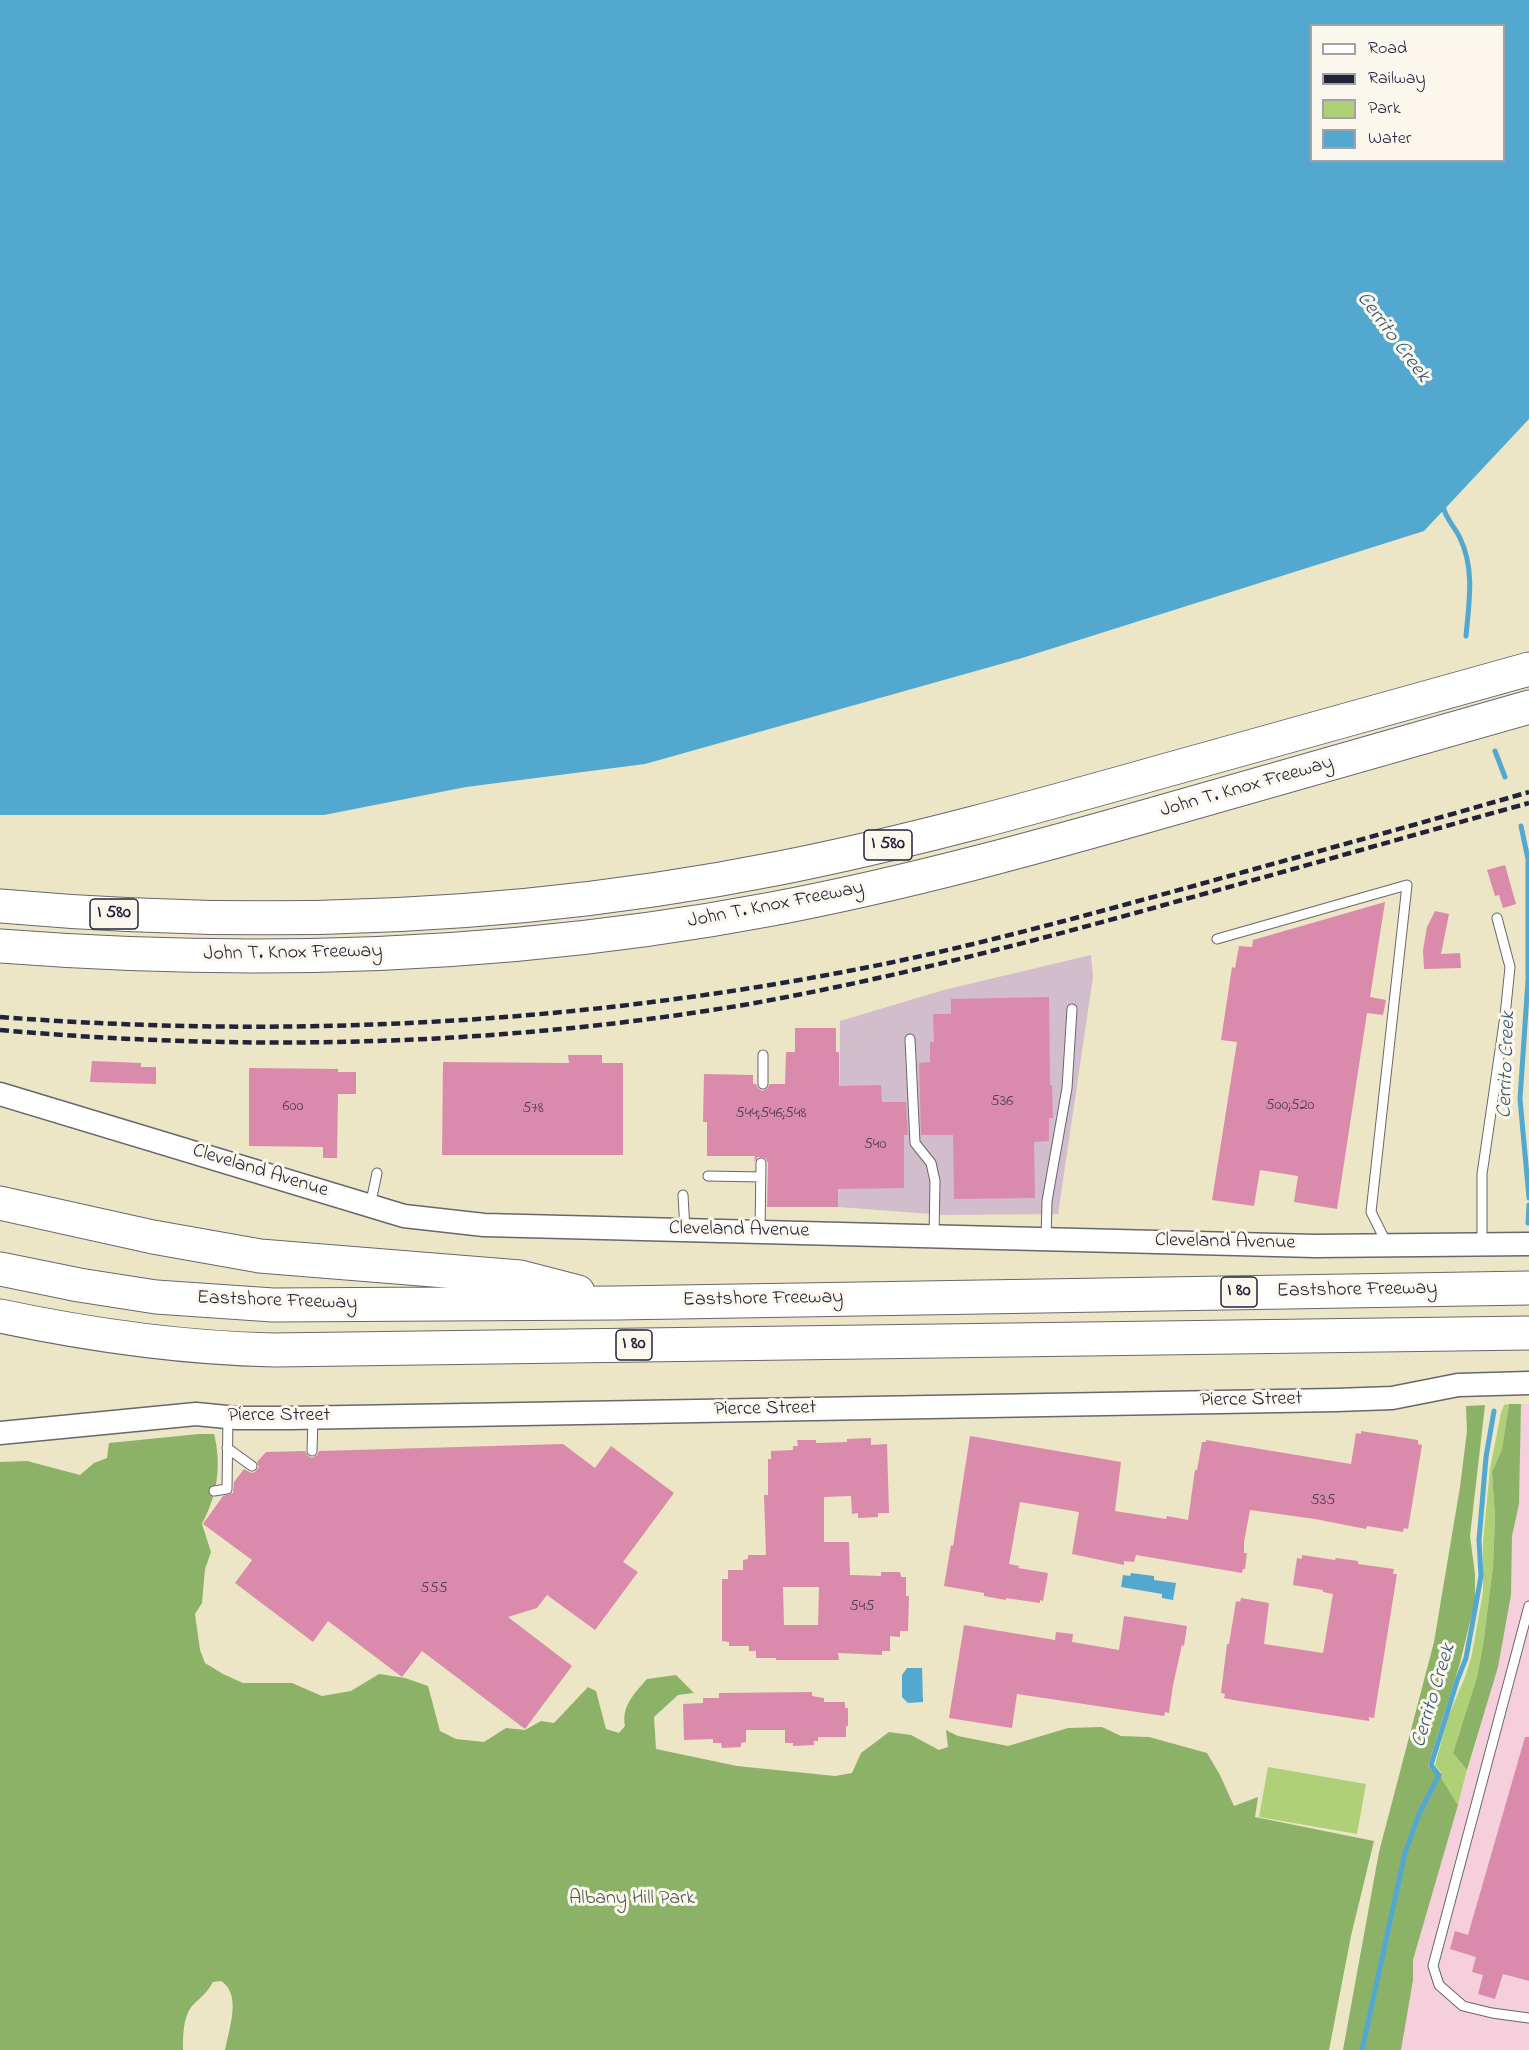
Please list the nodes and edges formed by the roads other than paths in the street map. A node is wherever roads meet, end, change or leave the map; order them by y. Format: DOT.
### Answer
graph roads {
  1 [pos="1529,646"];
  2 [pos="1529,669"];
  3 [pos="1529,707"];
  4 [pos="1309,730"];
  5 [pos="0,906"];
  6 [pos="1497,918"];
  7 [pos="1217,939"];
  8 [pos="0,946"];
  9 [pos="1072,1009"];
  10 [pos="910,1039"];
  11 [pos="763,1055"];
  12 [pos="763,1084"];
  13 [pos="0,1094"];
  14 [pos="761,1163"];
  15 [pos="376,1173"];
  16 [pos="708,1176"];
  17 [pos="761,1177"];
  18 [pos="683,1195"];
  19 [pos="0,1203"];
  20 [pos="370,1206"];
  21 [pos="685,1230"];
  22 [pos="760,1232"];
  23 [pos="934,1236"];
  24 [pos="1046,1239"];
  25 [pos="1529,1244"];
  26 [pos="1388,1246"];
  27 [pos="1489,1246"];
  28 [pos="0,1269"];
  29 [pos="1529,1288"];
  30 [pos="617,1303"];
  31 [pos="0,1316"];
  32 [pos="1529,1333"];
  33 [pos="1529,1383"];
  34 [pos="228,1417"];
  35 [pos="313,1418"];
  36 [pos="0,1433"];
  37 [pos="227,1448"];
  38 [pos="312,1451"];
  39 [pos="252,1466"];
  40 [pos="214,1491"];
  41 [pos="1529,1606"];
  42 [pos="1517,1650"];
  43 [pos="1529,1653"];
  44 [pos="1529,2018"];
  1 -- 4 [label="highway"];
  2 -- 4 [label="highway, John T. Knox Freeway / I 580"];
  3 -- 8 [label="highway, John T. Knox Freeway / I 580"];
  4 -- 5 [label="highway, John T. Knox Freeway / I 580"];
  6 -- 27 [label="lane"];
  7 -- 26 [label="lane"];
  9 -- 24 [label="lane"];
  10 -- 23 [label="lane"];
  11 -- 12 [label="lane"];
  13 -- 20 [label="street, Cleveland Avenue"];
  14 -- 17 [label="lane"];
  15 -- 20 [label="lane"];
  16 -- 17 [label="lane"];
  17 -- 22 [label="lane"];
  18 -- 21 [label="lane"];
  19 -- 30 [label="highway"];
  20 -- 21 [label="street, Cleveland Avenue"];
  21 -- 22 [label="street, Cleveland Avenue"];
  22 -- 23 [label="street, Cleveland Avenue"];
  23 -- 24 [label="street, Cleveland Avenue"];
  24 -- 26 [label="street, Cleveland Avenue"];
  25 -- 27 [label="street, Cleveland Avenue"];
  26 -- 27 [label="street, Cleveland Avenue"];
  28 -- 30 [label="highway, Eastshore Freeway / I 80"];
  29 -- 30 [label="highway, Eastshore Freeway / I 80"];
  31 -- 32 [label="highway, I 80"];
  33 -- 35 [label="street, Pierce Street"];
  34 -- 35 [label="street, Pierce Street"];
  34 -- 36 [label="street, Pierce Street"];
  34 -- 37 [label="lane"];
  35 -- 38 [label="lane"];
  37 -- 39 [label="lane"];
  37 -- 40 [label="lane"];
  41 -- 42 [label="lane"];
  42 -- 43 [label="lane"];
  42 -- 44 [label="lane"];
}
